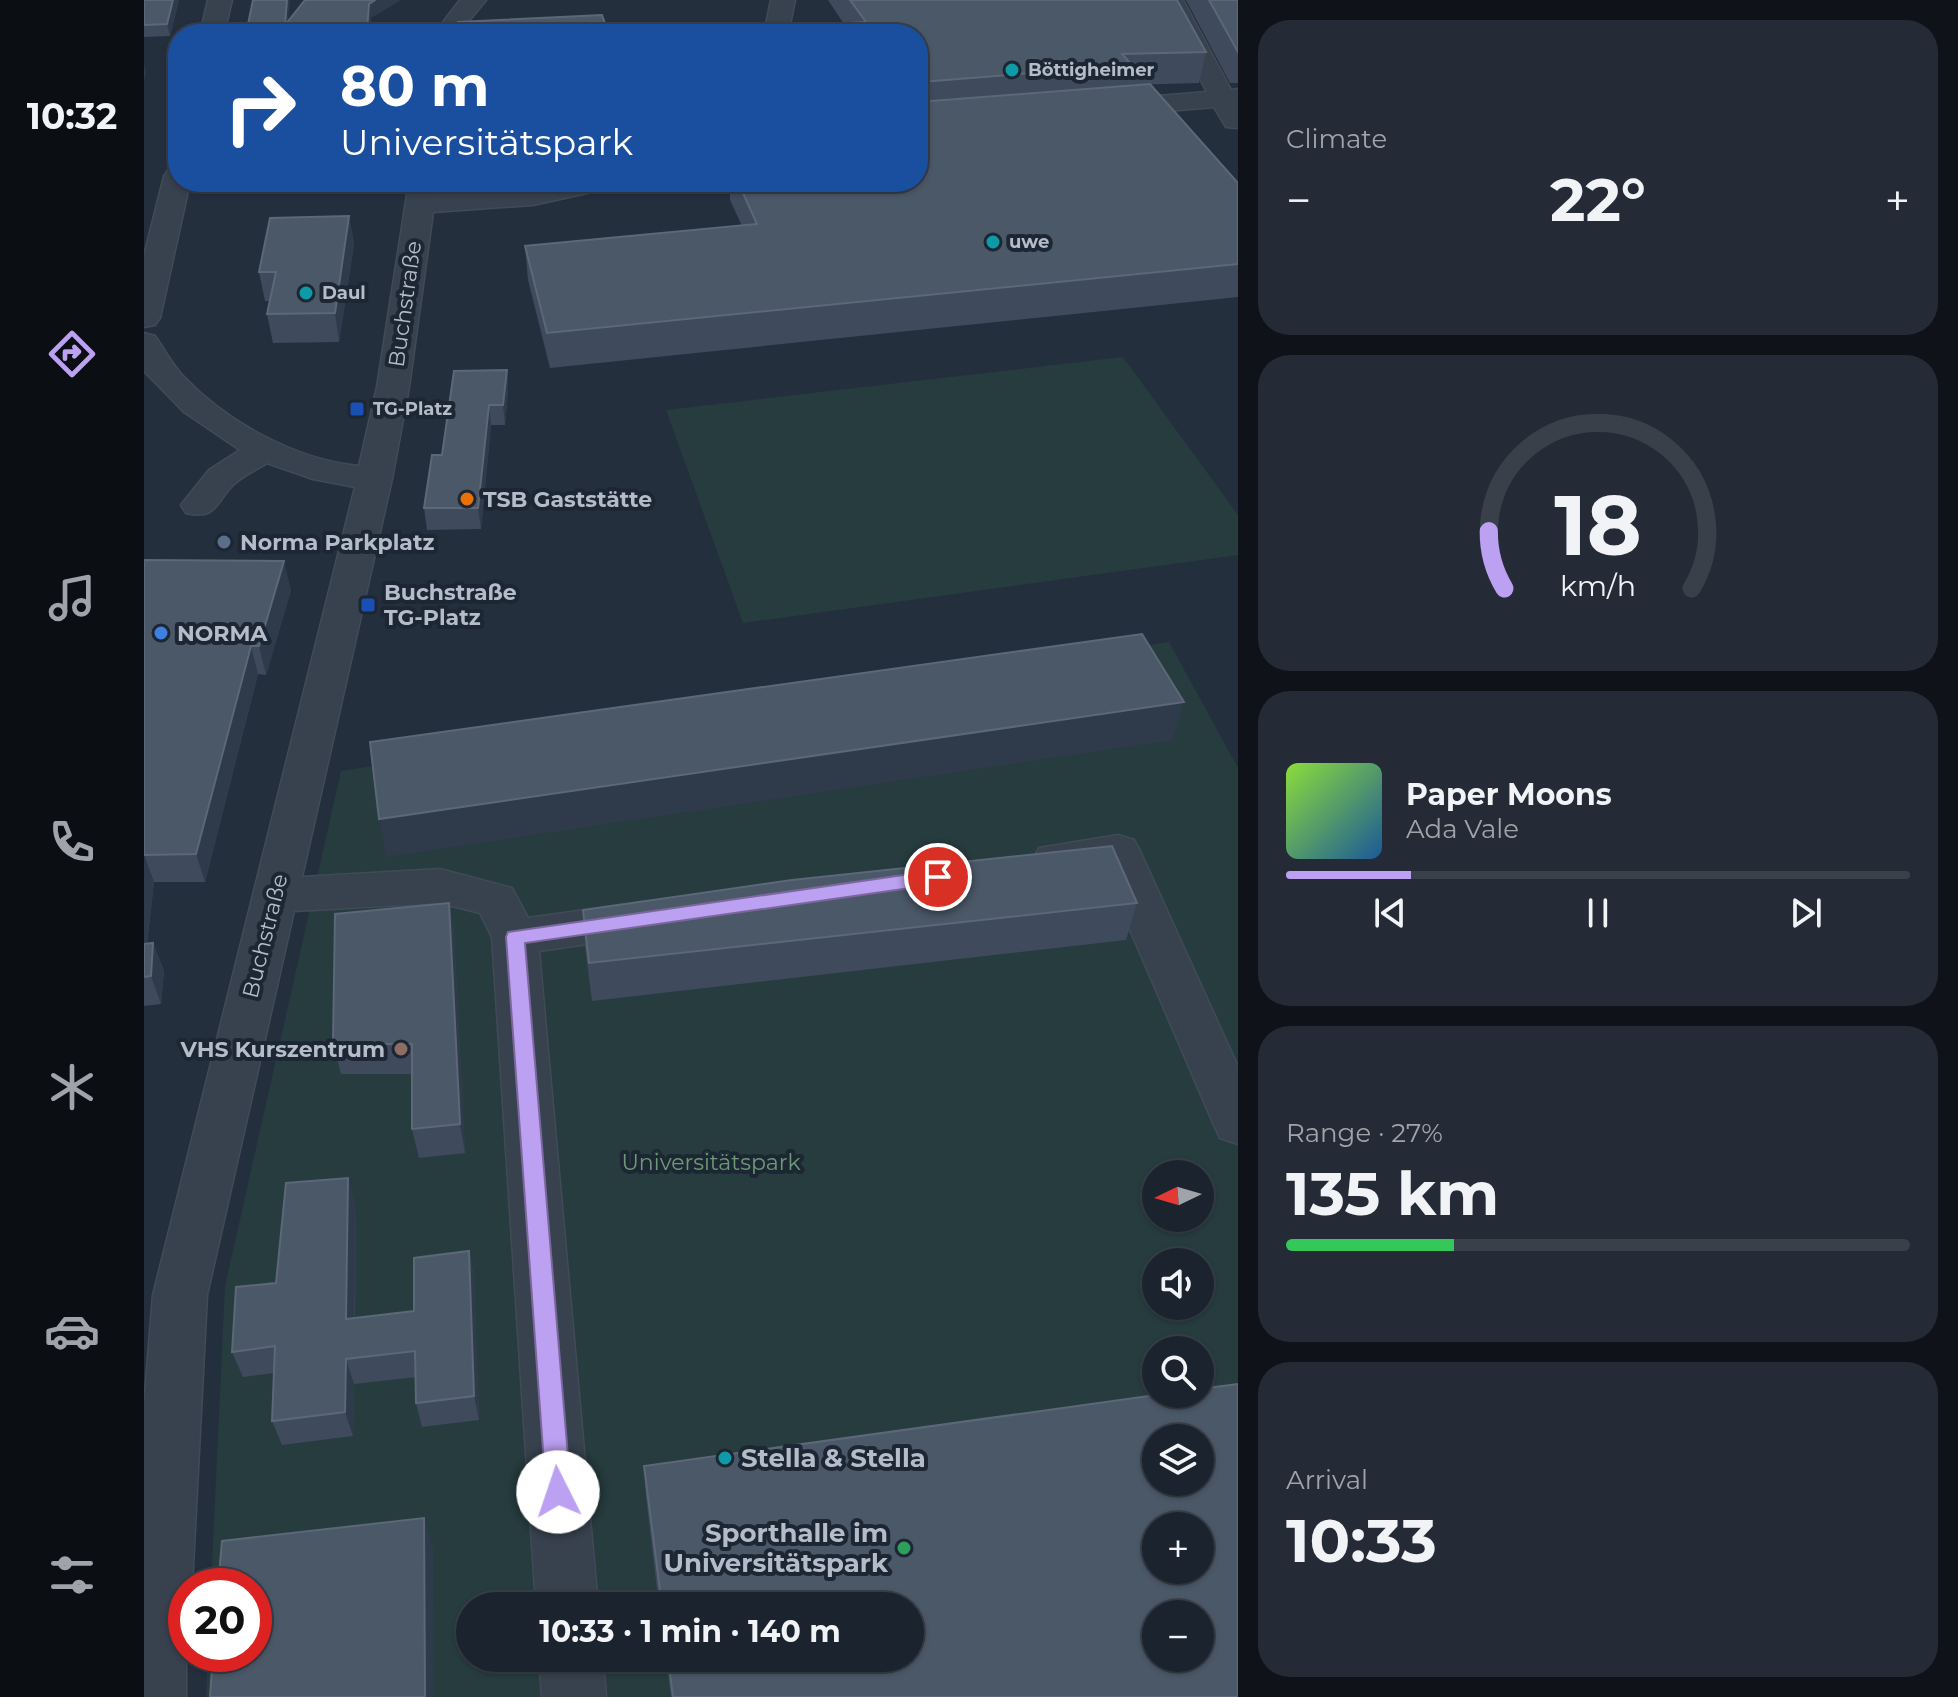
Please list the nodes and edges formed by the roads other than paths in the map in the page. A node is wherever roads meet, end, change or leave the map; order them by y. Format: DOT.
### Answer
graph roads {
  1 [pos="220,0"];
  2 [pos="474,0"];
  3 [pos="783,0"];
  4 [pos="1171,0"];
  5 [pos="214,24"];
  6 [pos="453,24"];
  7 [pos="778,24"];
  8 [pos="1230,98"];
  9 [pos="1081,110"];
  10 [pos="1238,126"];
  11 [pos="174,192"];
  12 [pos="566,192"];
  13 [pos="421,193"];
  14 [pos="144,318"];
  15 [pos="144,343"];
  16 [pos="266,448"];
  17 [pos="374,479"];
  18 [pos="199,505"];
  19 [pos="1010,867"];
  20 [pos="275,895"];
  21 [pos="685,913"];
  22 [pos="515,937"];
  23 [pos="1238,1123"];
  24 [pos="566,1592"];
  25 [pos="572,1672"];
  26 [pos="154,1697"];
  27 [pos="574,1697"];
  1 -- 5 [label="street"];
  2 -- 6 [label="street"];
  3 -- 7 [label="street"];
  4 -- 8 [label="street"];
  8 -- 9 [label="street"];
  8 -- 10 [label="street"];
  11 -- 14 [label="street"];
  12 -- 13 [label="street"];
  13 -- 17 [label="street, Buchstraße"];
  15 -- 16 [label="street"];
  16 -- 17 [label="street"];
  16 -- 18 [label="street"];
  17 -- 20 [label="street, Buchstraße"];
  19 -- 23 [label="street"];
  20 -- 22 [label="street"];
  20 -- 26 [label="street, Buchstraße"];
  21 -- 22 [label="street"];
  22 -- 24 [label="street"];
  25 -- 27 [label="street"];
}
